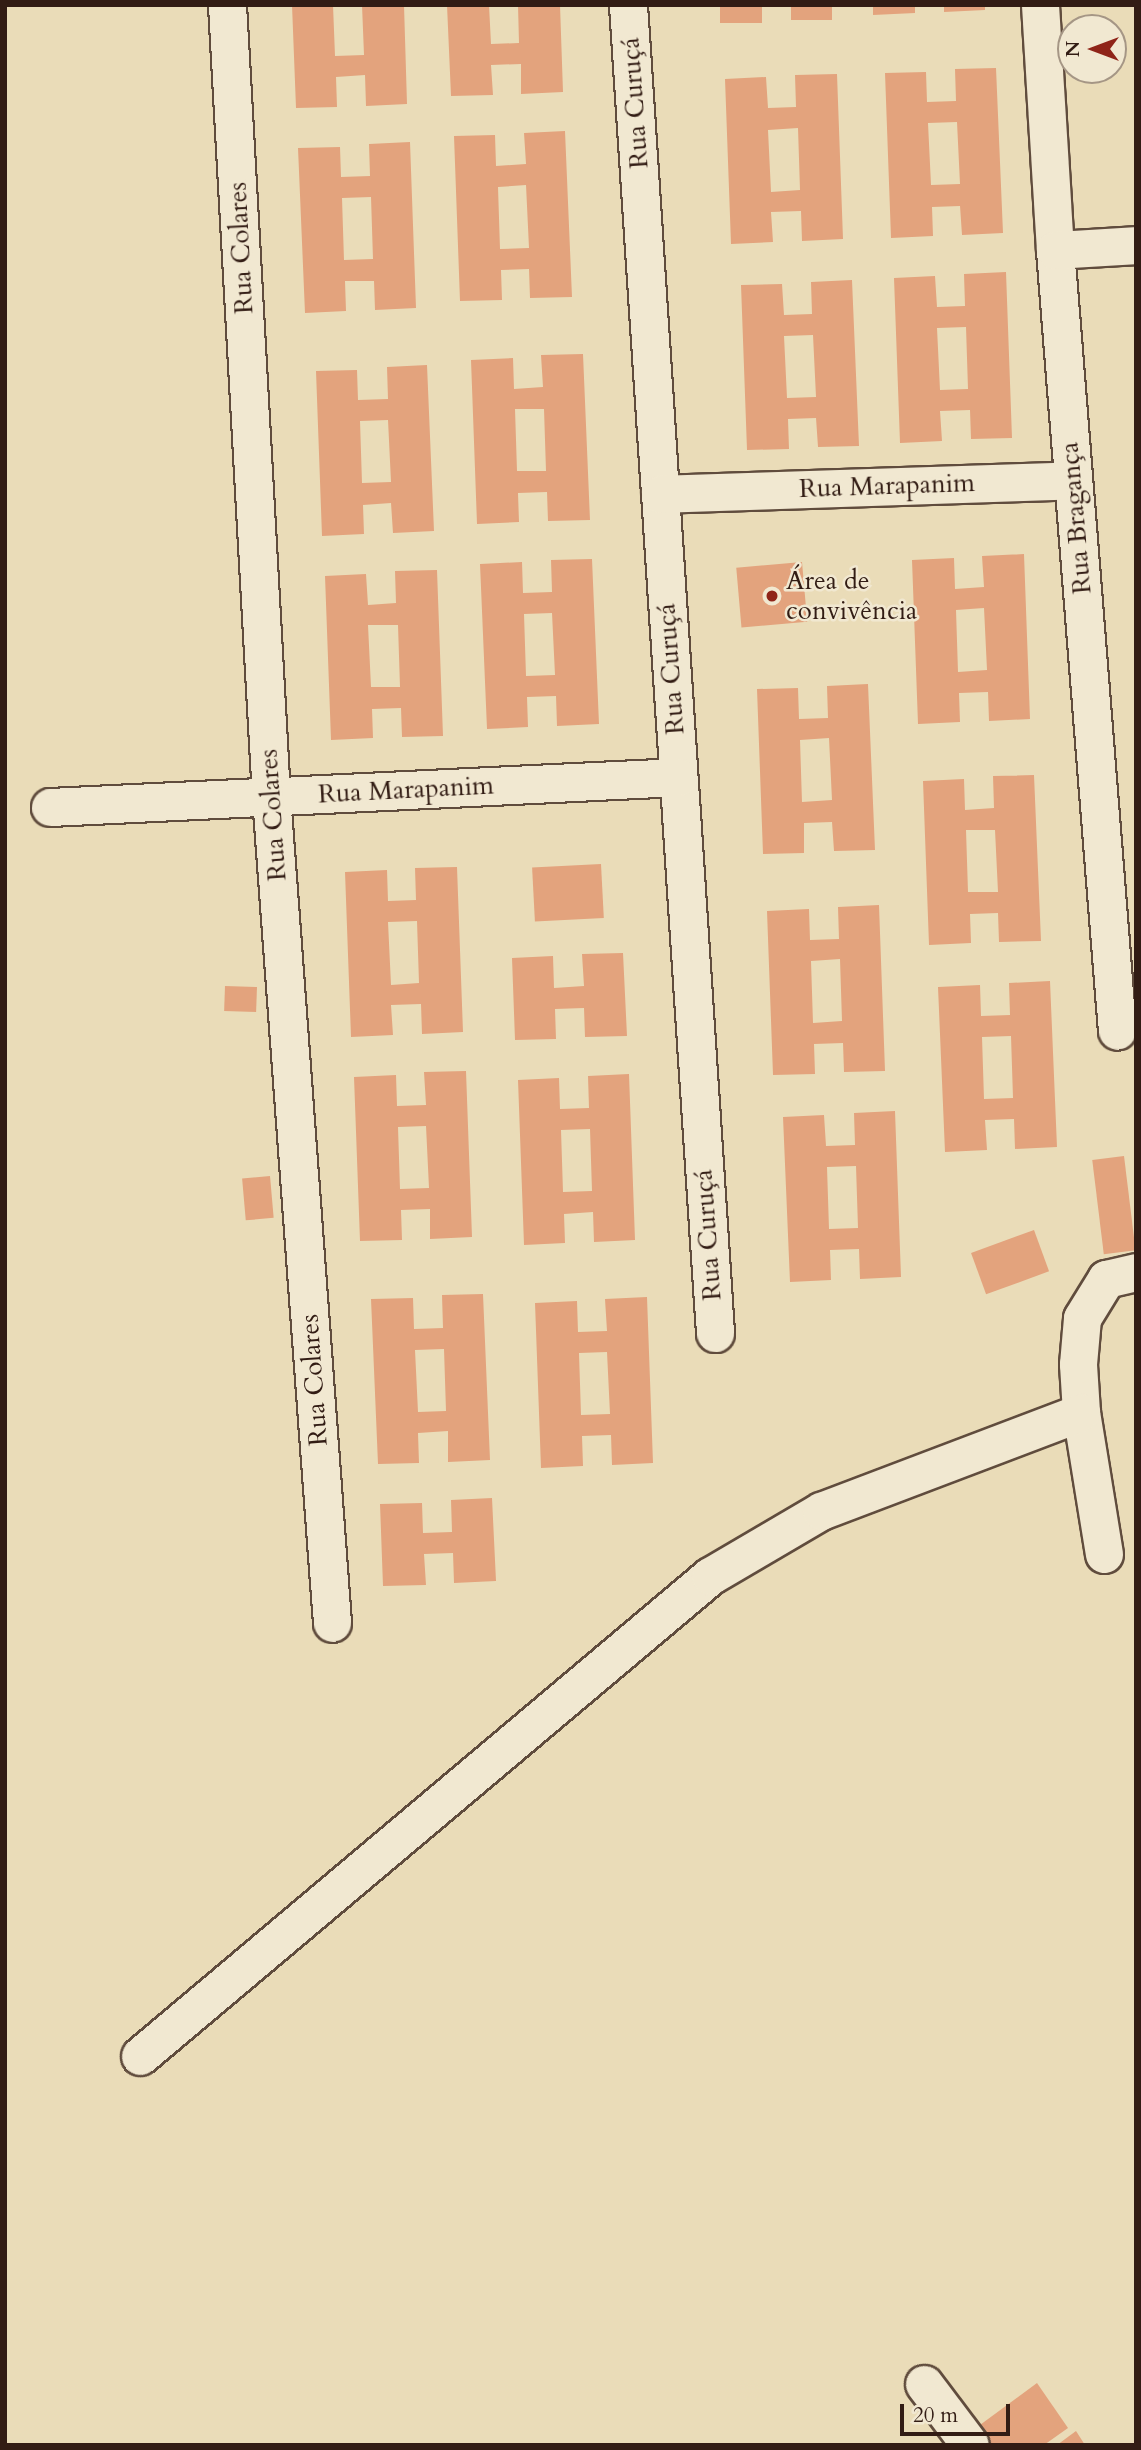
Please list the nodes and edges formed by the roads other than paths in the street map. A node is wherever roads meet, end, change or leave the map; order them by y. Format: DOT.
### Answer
graph roads {
  1 [pos="227,5"];
  2 [pos="628,5"];
  3 [pos="1040,5"];
  4 [pos="1136,245"];
  5 [pos="1055,250"];
  6 [pos="1073,480"];
  7 [pos="660,494"];
  8 [pos="678,777"];
  9 [pos="271,796"];
  10 [pos="50,807"];
  11 [pos="1116,1031"];
  12 [pos="1136,1272"];
  13 [pos="715,1333"];
  14 [pos="1081,1412"];
  15 [pos="1104,1554"];
  16 [pos="332,1623"];
  17 [pos="139,2056"];
  18 [pos="924,2384"];
  19 [pos="970,2445"];
  1 -- 9 [label="street, Rua Colares"];
  2 -- 7 [label="street, Rua Curuçá"];
  3 -- 5 [label="street, Rua Bragança"];
  4 -- 5 [label="street"];
  5 -- 6 [label="street, Rua Bragança"];
  6 -- 7 [label="street, Rua Marapanim"];
  6 -- 11 [label="street, Rua Bragança"];
  7 -- 8 [label="street, Rua Curuçá"];
  8 -- 9 [label="street, Rua Marapanim"];
  8 -- 13 [label="street, Rua Curuçá"];
  9 -- 10 [label="street, Rua Marapanim"];
  9 -- 16 [label="street, Rua Colares"];
  12 -- 14 [label="street"];
  14 -- 15 [label="street"];
  14 -- 17 [label="street"];
  18 -- 19 [label="street"];
}
